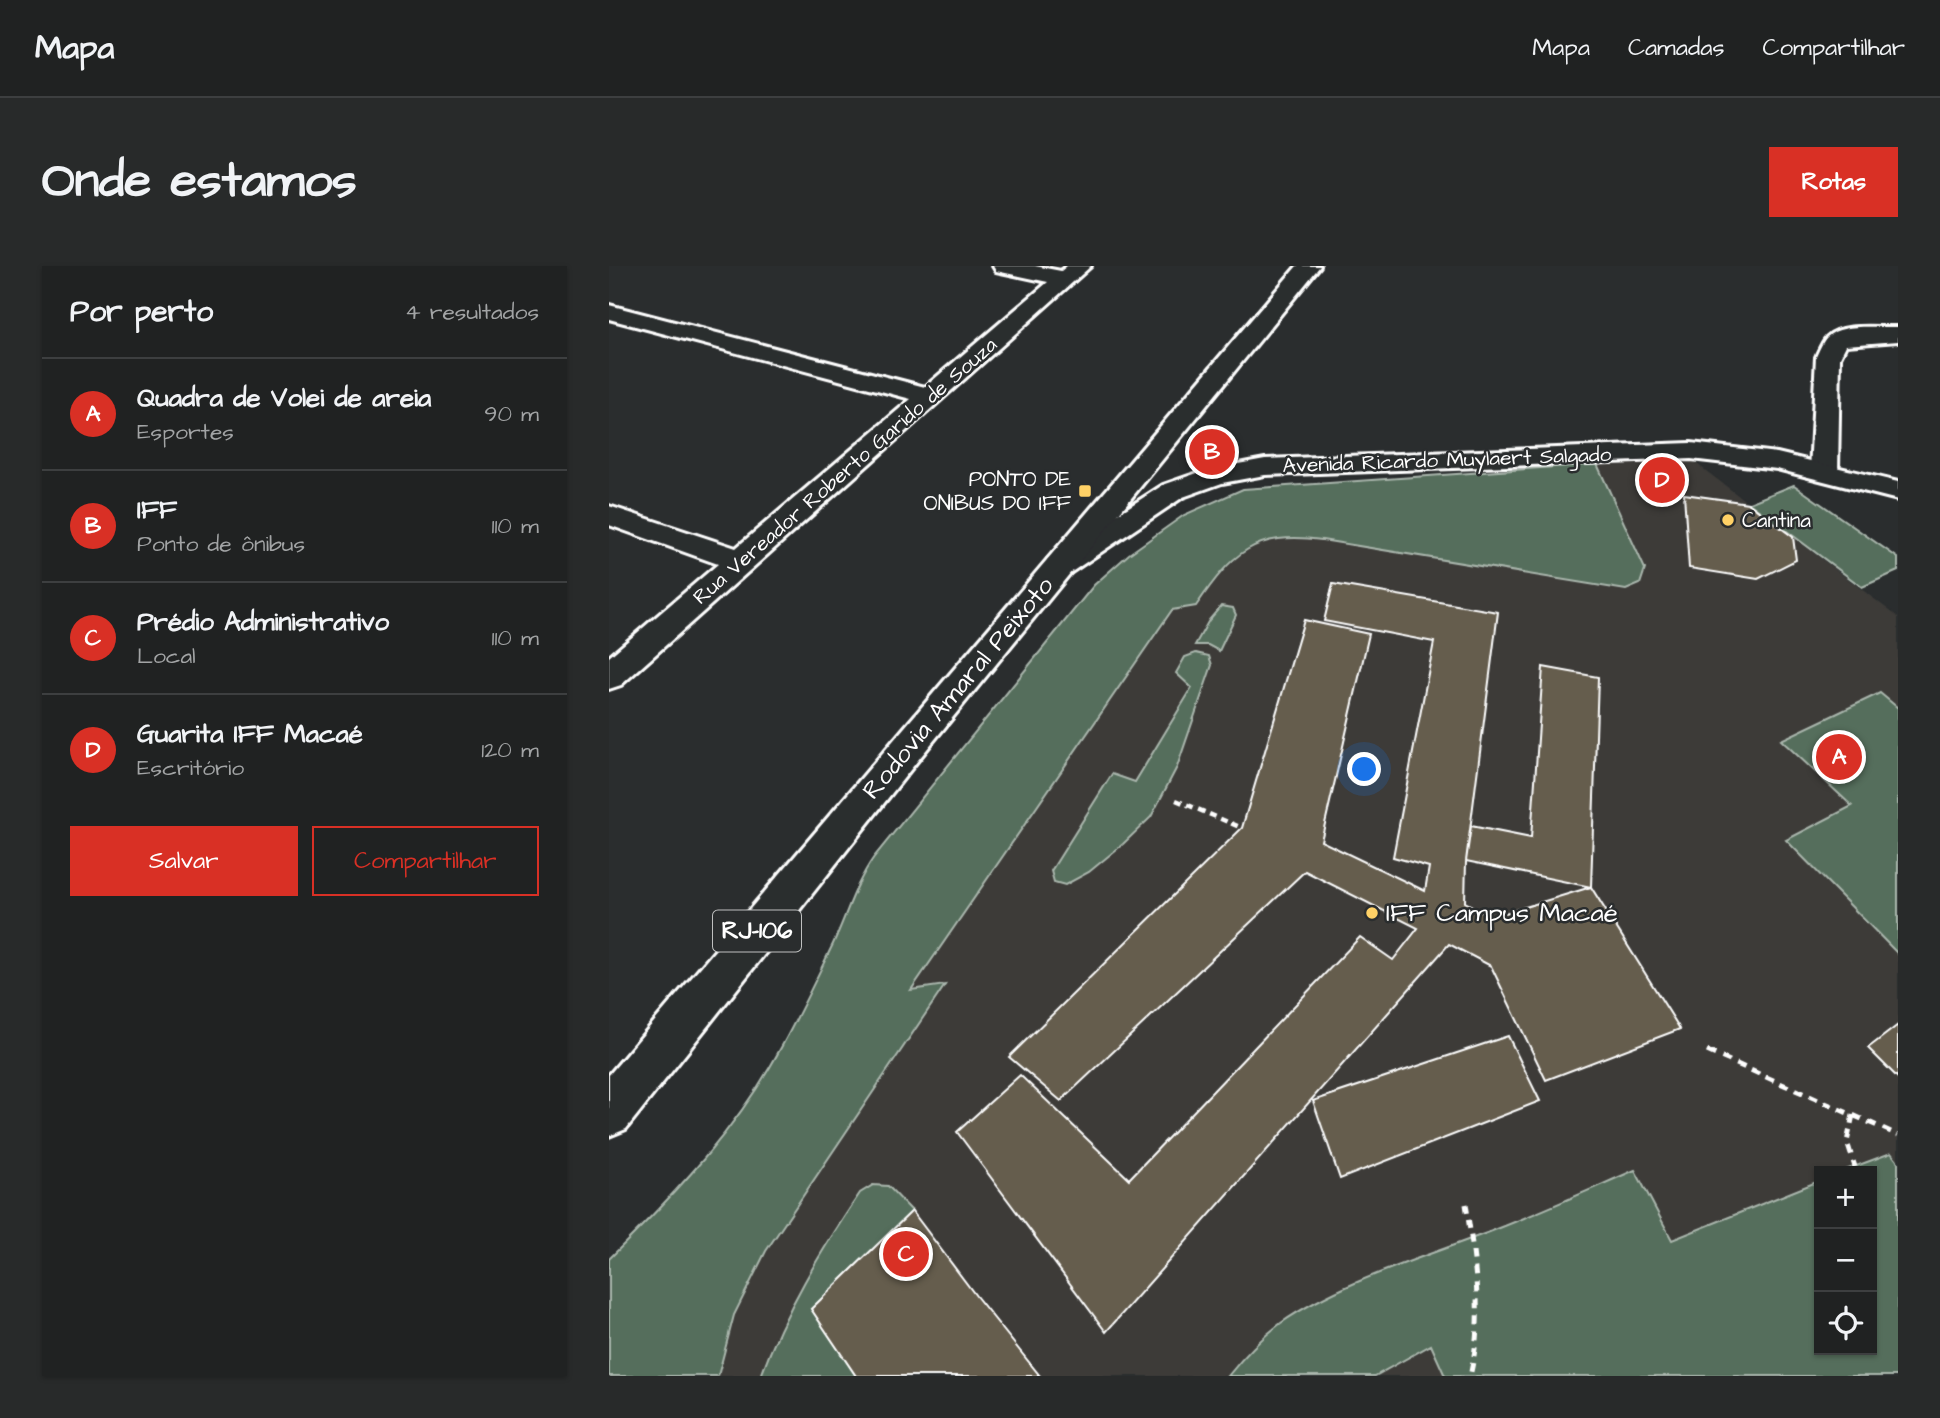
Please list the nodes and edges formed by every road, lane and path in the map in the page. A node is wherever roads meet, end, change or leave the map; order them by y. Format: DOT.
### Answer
graph roads {
  1 [pos="1004,266"];
  2 [pos="1309,266"];
  3 [pos="1073,273"];
  4 [pos="609,312"];
  5 [pos="1898,334"];
  6 [pos="931,396"];
  7 [pos="1824,471"];
  8 [pos="1898,491"];
  9 [pos="609,515"];
  10 [pos="742,562"];
  11 [pos="1059,566"];
  12 [pos="609,676"];
  13 [pos="1176,800"];
  14 [pos="1242,828"];
  15 [pos="1707,1051"];
  16 [pos="609,1112"];
  17 [pos="1853,1115"];
  18 [pos="1898,1135"];
  19 [pos="1853,1166"];
  20 [pos="1466,1204"];
  21 [pos="1470,1376"];
  1 -- 3 [label="main road"];
  2 -- 11 [label="main road, Rodovia Amaral Peixoto / RJ-106"];
  3 -- 6 [label="main road, Rua Vereador Roberto Garido de Souza"];
  4 -- 6 [label="main road"];
  5 -- 7 [label="main road"];
  6 -- 10 [label="main road, Rua Vereador Roberto Garido de Souza"];
  7 -- 8 [label="main road, Avenida Ricardo Muylaert Salgado"];
  7 -- 11 [label="main road, Avenida Ricardo Muylaert Salgado"];
  9 -- 10 [label="main road"];
  10 -- 12 [label="main road, Rua Vereador Roberto Garido de Souza"];
  11 -- 16 [label="main road, Rodovia Amaral Peixoto / RJ-106"];
  13 -- 14 [label="path"];
  15 -- 17 [label="path"];
  17 -- 18 [label="path"];
  17 -- 19 [label="path"];
  20 -- 21 [label="path"];
}
